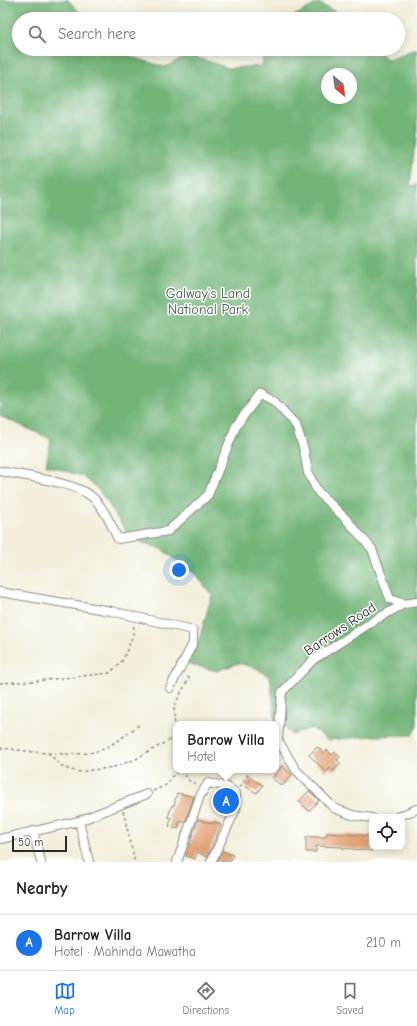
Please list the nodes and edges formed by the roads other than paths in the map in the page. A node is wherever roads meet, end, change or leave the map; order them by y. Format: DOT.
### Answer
graph roads {
  1 [pos="0,471"];
  2 [pos="0,592"];
  3 [pos="417,602"];
  4 [pos="404,604"];
  5 [pos="170,688"];
  6 [pos="279,728"];
  7 [pos="279,742"];
  8 [pos="147,794"];
  9 [pos="417,809"];
  10 [pos="404,814"];
  11 [pos="369,817"];
  12 [pos="79,821"];
  13 [pos="33,831"];
  14 [pos="0,839"];
  15 [pos="41,862"];
  16 [pos="89,862"];
  17 [pos="177,862"];
  18 [pos="211,862"];
  1 -- 4 [label="street"];
  2 -- 5 [label="street"];
  3 -- 4 [label="street, Barrows Road"];
  4 -- 6 [label="street, Barrows Road"];
  7 -- 11 [label="street, Barrows Road"];
  8 -- 12 [label="street"];
  9 -- 10 [label="street"];
  12 -- 13 [label="street"];
  12 -- 16 [label="street"];
  13 -- 14 [label="street"];
  13 -- 15 [label="street"];
  17 -- 18 [label="street"];
}
